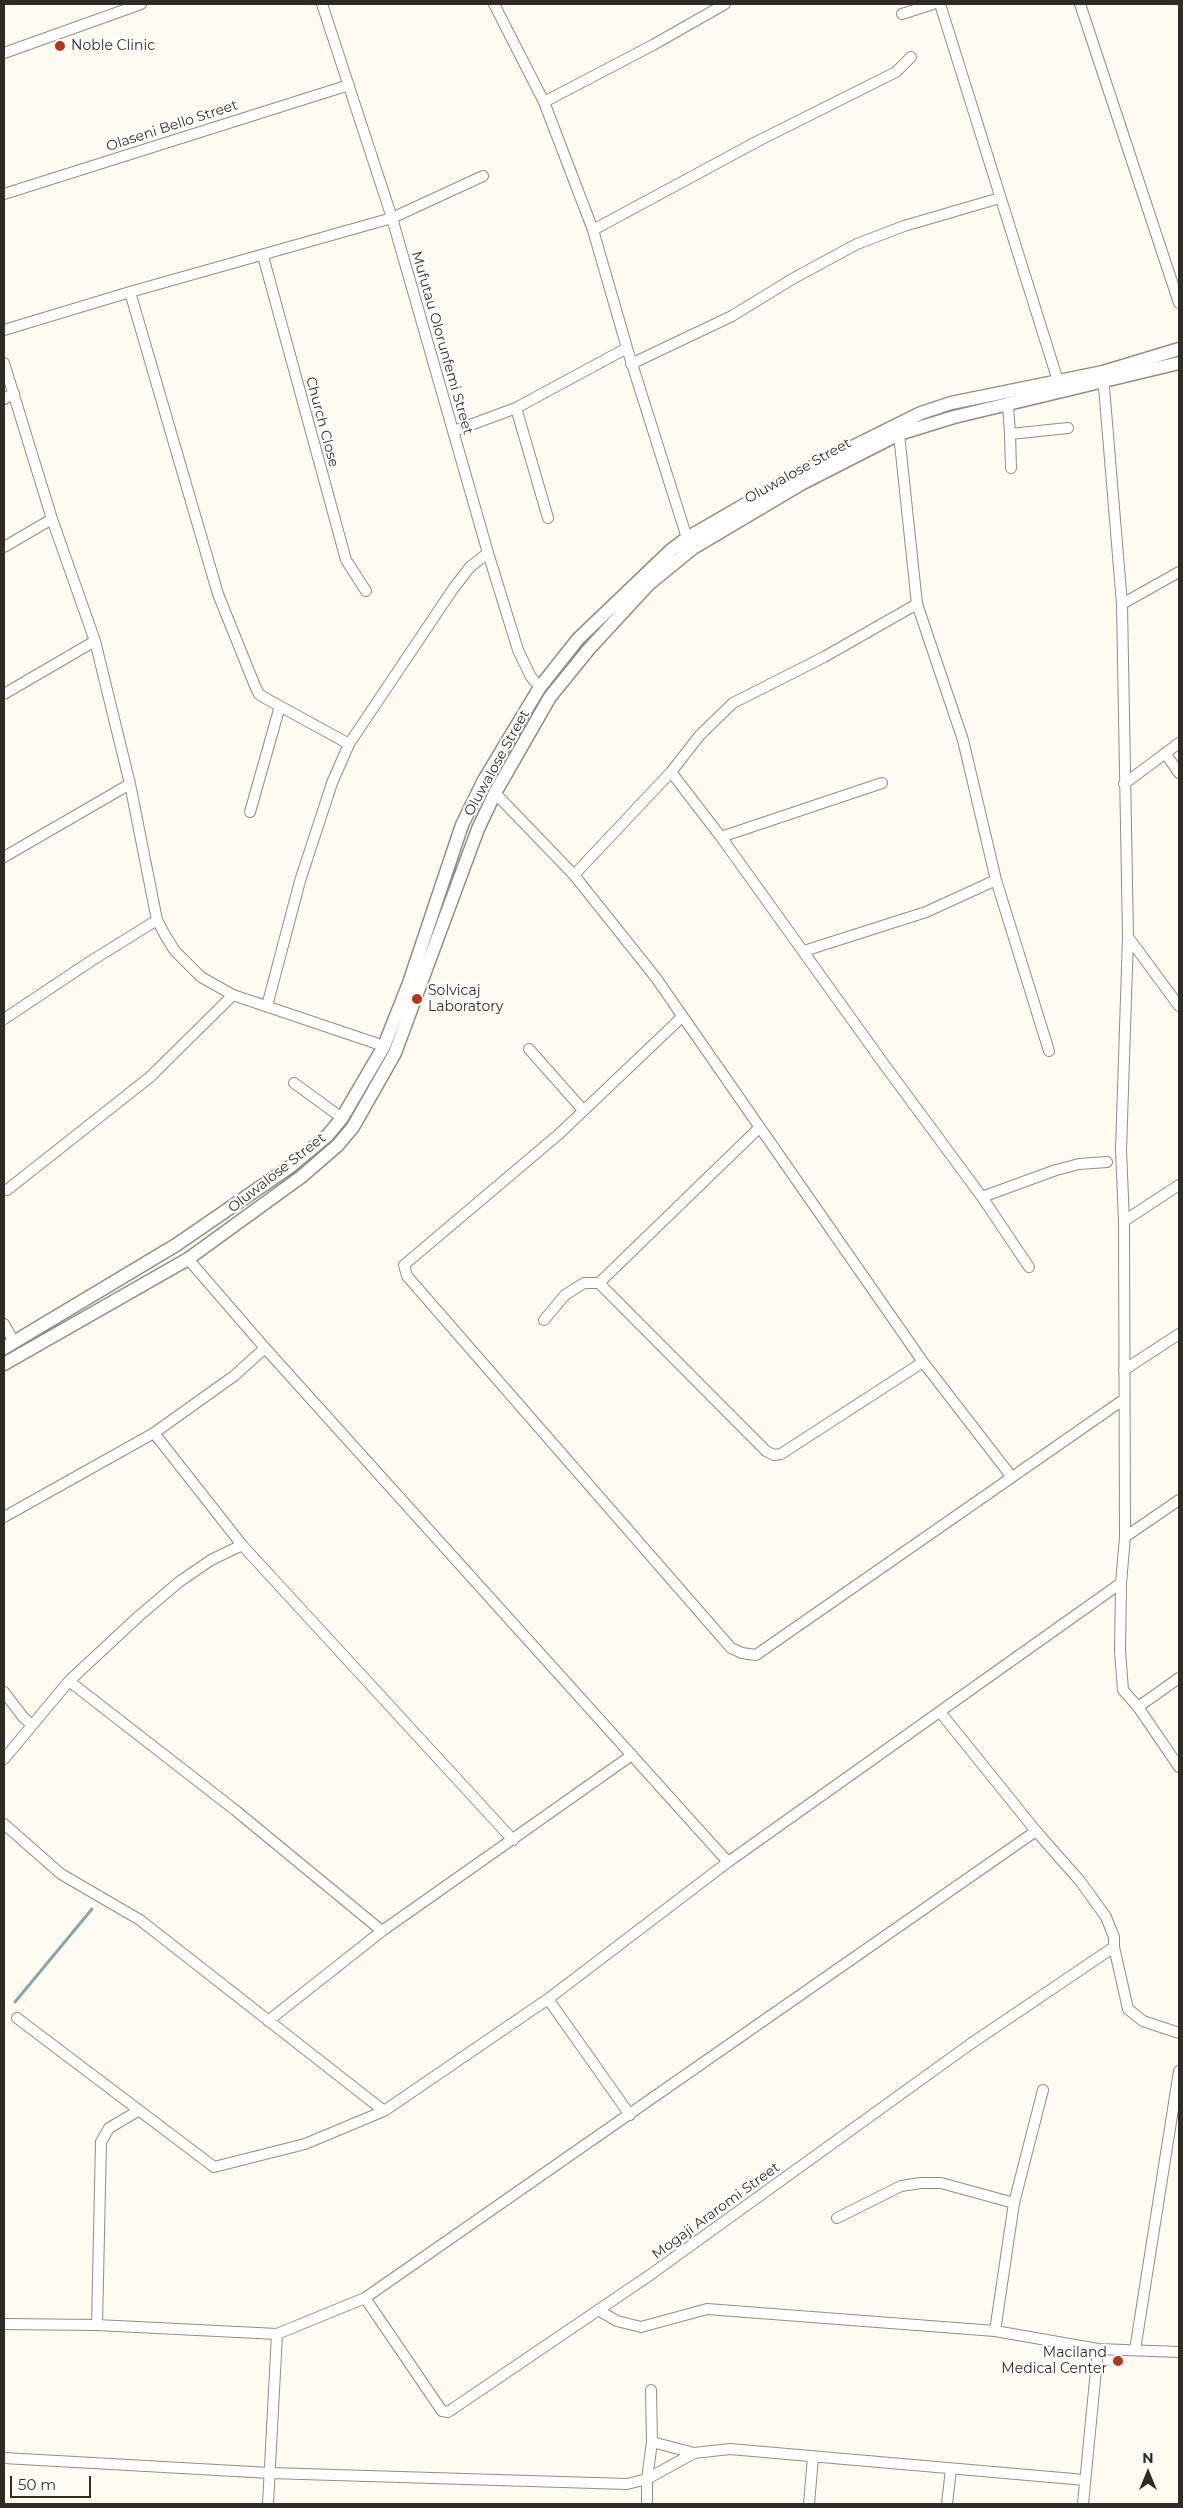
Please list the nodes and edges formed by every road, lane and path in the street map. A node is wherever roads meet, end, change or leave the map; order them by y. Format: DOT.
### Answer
graph roads {
  1 [pos="141,4"];
  2 [pos="322,4"];
  3 [pos="494,4"];
  4 [pos="725,4"];
  5 [pos="933,4"];
  6 [pos="940,4"];
  7 [pos="1080,4"];
  8 [pos="902,14"];
  9 [pos="4,53"];
  10 [pos="911,57"];
  11 [pos="349,85"];
  12 [pos="544,102"];
  13 [pos="483,176"];
  14 [pos="4,194"];
  15 [pos="1000,198"];
  16 [pos="392,218"];
  17 [pos="593,230"];
  18 [pos="263,256"];
  19 [pos="130,292"];
  20 [pos="1179,303"];
  21 [pos="4,330"];
  22 [pos="626,348"];
  23 [pos="1179,349"];
  24 [pos="4,363"];
  25 [pos="1179,363"];
  26 [pos="631,364"];
  27 [pos="1104,377"];
  28 [pos="1058,380"];
  29 [pos="14,393"];
  30 [pos="4,399"];
  31 [pos="1008,405"];
  32 [pos="516,408"];
  33 [pos="1068,428"];
  34 [pos="454,431"];
  35 [pos="899,434"];
  36 [pos="1010,434"];
  37 [pos="1011,468"];
  38 [pos="548,518"];
  39 [pos="52,519"];
  40 [pos="686,538"];
  41 [pos="4,546"];
  42 [pos="488,553"];
  43 [pos="1179,572"];
  44 [pos="366,591"];
  45 [pos="917,604"];
  46 [pos="1122,604"];
  47 [pos="95,641"];
  48 [pos="540,687"];
  49 [pos="4,694"];
  50 [pos="280,706"];
  51 [pos="1179,743"];
  52 [pos="350,744"];
  53 [pos="1165,753"];
  54 [pos="671,772"];
  55 [pos="1179,773"];
  56 [pos="882,783"];
  57 [pos="130,784"];
  58 [pos="1124,784"];
  59 [pos="495,793"];
  60 [pos="250,812"];
  61 [pos="721,837"];
  62 [pos="4,858"];
  63 [pos="574,874"];
  64 [pos="996,880"];
  65 [pos="157,920"];
  66 [pos="1128,936"];
  67 [pos="804,951"];
  68 [pos="233,995"];
  69 [pos="266,1006"];
  70 [pos="1179,1006"];
  71 [pos="682,1017"];
  72 [pos="4,1019"];
  73 [pos="384,1046"];
  74 [pos="529,1049"];
  75 [pos="1049,1051"];
  76 [pos="294,1082"];
  77 [pos="583,1110"];
  78 [pos="342,1118"];
  79 [pos="759,1128"];
  80 [pos="1107,1162"];
  81 [pos="1179,1185"];
  82 [pos="7,1190"];
  83 [pos="982,1197"];
  84 [pos="1124,1222"];
  85 [pos="188,1259"];
  86 [pos="1029,1267"];
  87 [pos="600,1283"];
  88 [pos="544,1320"];
  89 [pos="4,1324"];
  90 [pos="1179,1334"];
  91 [pos="9,1345"];
  92 [pos="265,1348"];
  93 [pos="923,1362"];
  94 [pos="4,1364"];
  95 [pos="1124,1370"];
  96 [pos="1122,1400"];
  97 [pos="154,1433"];
  98 [pos="1011,1476"];
  99 [pos="1179,1500"];
  100 [pos="4,1517"];
  101 [pos="1124,1537"];
  102 [pos="242,1545"];
  103 [pos="1121,1583"];
  104 [pos="1179,1678"];
  105 [pos="69,1681"];
  106 [pos="4,1692"];
  107 [pos="1138,1707"];
  108 [pos="940,1712"];
  109 [pos="32,1725"];
  110 [pos="632,1755"];
  111 [pos="4,1759"];
  112 [pos="1179,1767"];
  113 [pos="4,1824"];
  114 [pos="1036,1831"];
  115 [pos="513,1840"];
  116 [pos="728,1862"];
  117 [pos="382,1931"];
  118 [pos="1114,1947"];
  119 [pos="548,1999"];
  120 [pos="16,2018"];
  121 [pos="268,2021"];
  122 [pos="1179,2033"];
  123 [pos="1179,2071"];
  124 [pos="1043,2090"];
  125 [pos="384,2110"];
  126 [pos="138,2111"];
  127 [pos="630,2115"];
  128 [pos="1014,2203"];
  129 [pos="837,2218"];
  130 [pos="365,2298"];
  131 [pos="598,2310"];
  132 [pos="4,2324"];
  133 [pos="98,2325"];
  134 [pos="996,2331"];
  135 [pos="277,2334"];
  136 [pos="1098,2349"];
  137 [pos="1135,2350"];
  138 [pos="1179,2352"];
  139 [pos="651,2390"];
  140 [pos="652,2442"];
  141 [pos="694,2453"];
  142 [pos="813,2457"];
  143 [pos="4,2458"];
  144 [pos="951,2469"];
  145 [pos="270,2473"];
  146 [pos="646,2479"];
  147 [pos="1084,2480"];
  148 [pos="268,2504"];
  149 [pos="646,2504"];
  150 [pos="809,2504"];
  151 [pos="947,2504"];
  152 [pos="1083,2504"];
  1 -- 9 [label="street"];
  2 -- 11 [label="street, Mufutau Olorunfemi Street"];
  3 -- 12 [label="street"];
  4 -- 12 [label="street"];
  5 -- 8 [label="street"];
  6 -- 15 [label="street"];
  7 -- 20 [label="street"];
  10 -- 17 [label="street"];
  11 -- 14 [label="street, Olaseni Bello Street"];
  11 -- 16 [label="street, Mufutau Olorunfemi Street"];
  12 -- 17 [label="street"];
  13 -- 16 [label="street"];
  15 -- 26 [label="street"];
  15 -- 28 [label="street"];
  16 -- 18 [label="street"];
  16 -- 34 [label="street, Mufutau Olorunfemi Street"];
  17 -- 22 [label="street"];
  18 -- 19 [label="street"];
  18 -- 44 [label="street, Church Close"];
  19 -- 21 [label="street"];
  19 -- 50 [label="street"];
  22 -- 26 [label="street"];
  22 -- 32 [label="street"];
  23 -- 27 [label="street, Oluwalose Street"];
  24 -- 29 [label="street"];
  25 -- 27 [label="street, Oluwalose Street"];
  26 -- 40 [label="street"];
  27 -- 28 [label="street, Oluwalose Street"];
  27 -- 31 [label="street, Oluwalose Street"];
  27 -- 46 [label="street"];
  28 -- 40 [label="street, Oluwalose Street"];
  29 -- 30 [label="street"];
  29 -- 39 [label="street"];
  31 -- 35 [label="street, Oluwalose Street"];
  31 -- 36 [label="street"];
  32 -- 34 [label="street"];
  32 -- 38 [label="street"];
  33 -- 36 [label="street"];
  34 -- 42 [label="street, Mufutau Olorunfemi Street"];
  35 -- 45 [label="street"];
  35 -- 59 [label="street, Oluwalose Street"];
  36 -- 37 [label="street"];
  39 -- 41 [label="street"];
  39 -- 47 [label="street"];
  40 -- 48 [label="street, Oluwalose Street"];
  42 -- 48 [label="street, Mufutau Olorunfemi Street"];
  42 -- 52 [label="street"];
  43 -- 46 [label="street"];
  45 -- 54 [label="street"];
  45 -- 64 [label="street"];
  46 -- 58 [label="street"];
  47 -- 49 [label="street"];
  47 -- 57 [label="street"];
  48 -- 73 [label="street, Oluwalose Street"];
  50 -- 52 [label="street"];
  50 -- 60 [label="street"];
  51 -- 53 [label="street"];
  52 -- 69 [label="street"];
  53 -- 55 [label="street"];
  53 -- 58 [label="street"];
  54 -- 61 [label="street"];
  54 -- 63 [label="street"];
  56 -- 61 [label="street"];
  57 -- 62 [label="street"];
  57 -- 65 [label="street"];
  58 -- 66 [label="street"];
  59 -- 63 [label="street"];
  59 -- 85 [label="street, Oluwalose Street"];
  61 -- 67 [label="street"];
  63 -- 71 [label="street"];
  64 -- 67 [label="street"];
  64 -- 75 [label="street"];
  65 -- 68 [label="street"];
  65 -- 72 [label="street"];
  66 -- 70 [label="street"];
  66 -- 84 [label="street"];
  67 -- 83 [label="street"];
  68 -- 69 [label="street"];
  68 -- 82 [label="street"];
  69 -- 73 [label="street"];
  71 -- 77 [label="street"];
  71 -- 79 [label="street"];
  73 -- 78 [label="street, Oluwalose Street"];
  74 -- 77 [label="street"];
  76 -- 78 [label="street"];
  77 -- 98 [label="street"];
  78 -- 91 [label="street, Oluwalose Street"];
  79 -- 87 [label="street"];
  79 -- 93 [label="street"];
  80 -- 83 [label="street"];
  81 -- 84 [label="street"];
  83 -- 86 [label="street"];
  84 -- 95 [label="street"];
  85 -- 92 [label="street"];
  85 -- 94 [label="street, Oluwalose Street"];
  87 -- 88 [label="street"];
  87 -- 93 [label="street"];
  89 -- 91 [label="street"];
  90 -- 95 [label="street"];
  92 -- 97 [label="street"];
  92 -- 110 [label="street"];
  93 -- 98 [label="street"];
  95 -- 96 [label="street"];
  96 -- 98 [label="street"];
  96 -- 101 [label="street"];
  97 -- 100 [label="street"];
  97 -- 102 [label="street"];
  99 -- 101 [label="street"];
  101 -- 103 [label="street"];
  102 -- 105 [label="street"];
  102 -- 115 [label="street"];
  103 -- 107 [label="street"];
  103 -- 108 [label="street"];
  104 -- 107 [label="street"];
  105 -- 109 [label="street"];
  105 -- 117 [label="street"];
  106 -- 109 [label="street"];
  107 -- 112 [label="street"];
  108 -- 114 [label="street"];
  108 -- 116 [label="street"];
  109 -- 111 [label="street"];
  110 -- 115 [label="street"];
  110 -- 116 [label="street"];
  113 -- 121 [label="street"];
  114 -- 118 [label="street"];
  114 -- 127 [label="street"];
  115 -- 117 [label="street"];
  116 -- 119 [label="street"];
  117 -- 121 [label="street"];
  118 -- 122 [label="street"];
  118 -- 131 [label="street, Mogaji Araromi Street"];
  119 -- 125 [label="street"];
  119 -- 127 [label="street"];
  120 -- 126 [label="street"];
  121 -- 125 [label="street"];
  123 -- 137 [label="street"];
  124 -- 128 [label="street"];
  125 -- 126 [label="street"];
  126 -- 133 [label="street"];
  127 -- 130 [label="street"];
  128 -- 129 [label="street"];
  128 -- 134 [label="street"];
  130 -- 131 [label="street, Mogaji Araromi Street"];
  130 -- 135 [label="street"];
  131 -- 134 [label="street"];
  132 -- 133 [label="street"];
  133 -- 135 [label="street"];
  134 -- 136 [label="street"];
  135 -- 145 [label="street"];
  136 -- 137 [label="street"];
  136 -- 147 [label="street"];
  137 -- 138 [label="street"];
  139 -- 140 [label="street"];
  140 -- 141 [label="street"];
  140 -- 146 [label="street"];
  141 -- 142 [label="street"];
  141 -- 146 [label="street"];
  142 -- 144 [label="street"];
  142 -- 150 [label="street"];
  143 -- 145 [label="street"];
  144 -- 147 [label="street"];
  144 -- 151 [label="street"];
  145 -- 146 [label="street"];
  145 -- 148 [label="street"];
  146 -- 149 [label="street"];
  147 -- 152 [label="street"];
}
